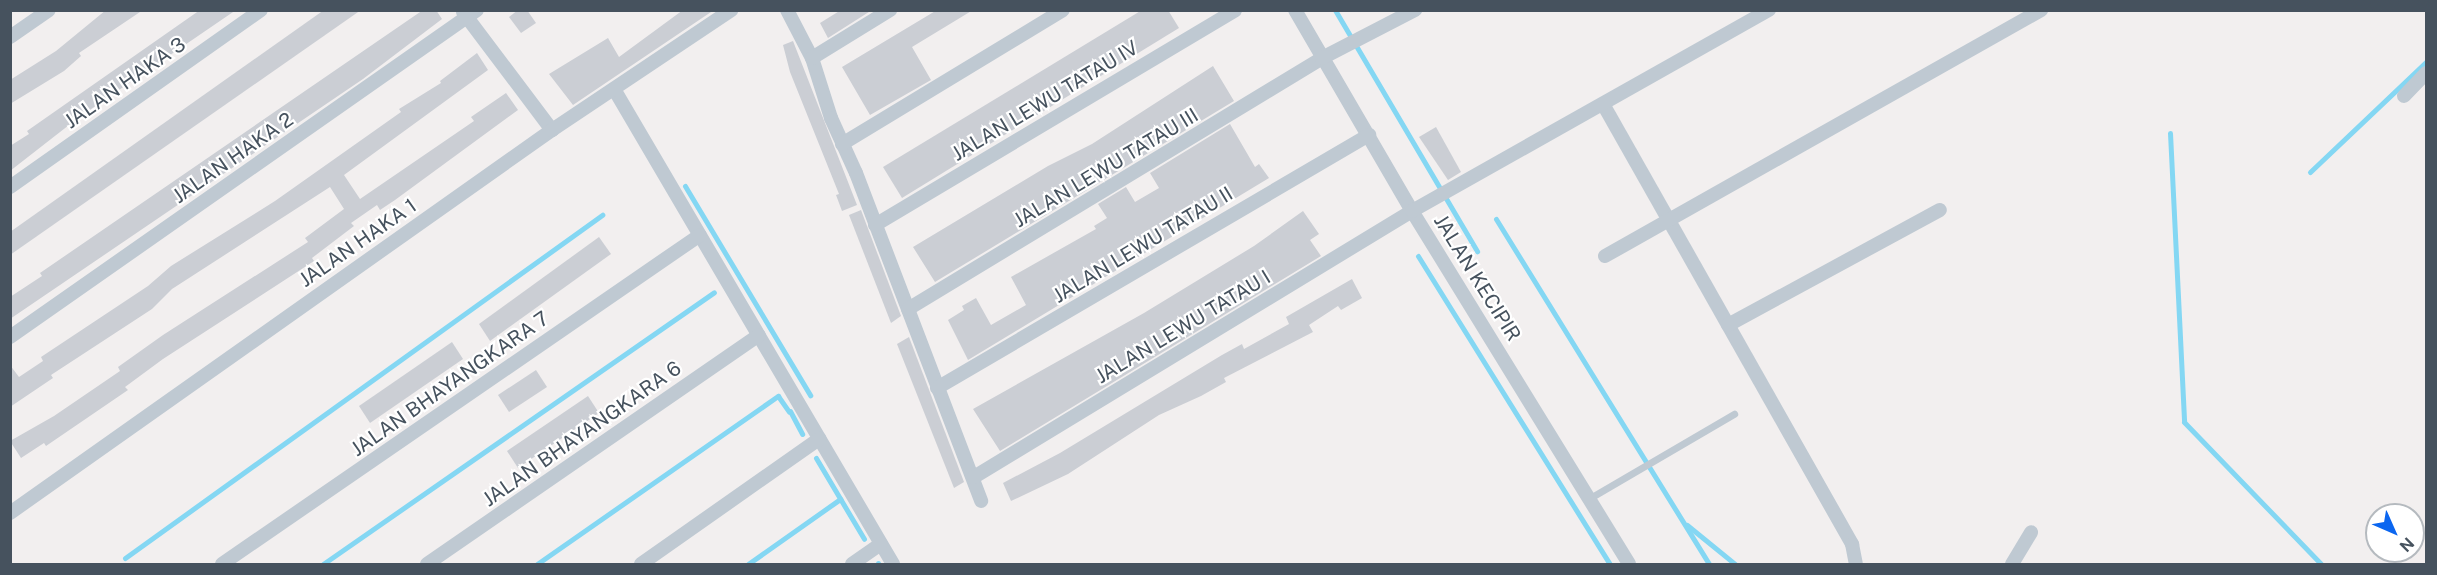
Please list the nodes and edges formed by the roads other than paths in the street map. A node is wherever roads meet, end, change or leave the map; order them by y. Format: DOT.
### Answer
graph roads {
  1 [pos="49,10"];
  2 [pos="261,10"];
  3 [pos="731,10"];
  4 [pos="787,10"];
  5 [pos="890,10"];
  6 [pos="1064,10"];
  7 [pos="1235,10"];
  8 [pos="1295,10"];
  9 [pos="1415,10"];
  10 [pos="1769,10"];
  11 [pos="2041,10"];
  12 [pos="469,13"];
  13 [pos="10,38"];
  14 [pos="812,58"];
  15 [pos="1322,58"];
  16 [pos="2427,73"];
  17 [pos="614,89"];
  18 [pos="2404,96"];
  19 [pos="1604,104"];
  20 [pos="552,130"];
  21 [pos="1368,135"];
  22 [pos="842,144"];
  23 [pos="10,187"];
  24 [pos="1940,210"];
  25 [pos="1412,211"];
  26 [pos="1669,218"];
  27 [pos="874,225"];
  28 [pos="700,235"];
  29 [pos="1605,256"];
  30 [pos="908,309"];
  31 [pos="1728,325"];
  32 [pos="759,335"];
  33 [pos="10,337"];
  34 [pos="937,388"];
  35 [pos="1734,414"];
  36 [pos="819,438"];
  37 [pos="974,477"];
  38 [pos="1590,498"];
  39 [pos="981,501"];
  40 [pos="10,513"];
  41 [pos="2031,532"];
  42 [pos="881,544"];
  43 [pos="222,564"];
  44 [pos="427,564"];
  45 [pos="641,564"];
  46 [pos="852,564"];
  47 [pos="893,564"];
  48 [pos="1629,564"];
  49 [pos="1856,564"];
  50 [pos="2012,564"];
  1 -- 13 [label="street"];
  2 -- 23 [label="street, JALAN HAKA 3"];
  3 -- 17 [label="street, JALAN HAKA 1"];
  4 -- 14 [label="street"];
  5 -- 14 [label="street"];
  6 -- 22 [label="street"];
  7 -- 27 [label="street, JALAN LEWU TATAU IV"];
  8 -- 15 [label="street, JALAN KECIPIR"];
  9 -- 15 [label="street, JALAN LEWU TATAU III"];
  10 -- 19 [label="street, JALAN LEWU TATAU I"];
  11 -- 26 [label="street"];
  12 -- 20 [label="street"];
  12 -- 33 [label="street, JALAN HAKA 2"];
  14 -- 22 [label="street"];
  15 -- 21 [label="street, JALAN KECIPIR"];
  15 -- 30 [label="street, JALAN LEWU TATAU III"];
  16 -- 18 [label="street"];
  17 -- 20 [label="street, JALAN HAKA 1"];
  17 -- 28 [label="street"];
  19 -- 25 [label="street, JALAN LEWU TATAU I"];
  19 -- 26 [label="street"];
  20 -- 40 [label="street, JALAN HAKA 1"];
  21 -- 25 [label="street, JALAN KECIPIR"];
  21 -- 34 [label="street, JALAN LEWU TATAU II"];
  22 -- 27 [label="street"];
  24 -- 31 [label="street"];
  25 -- 37 [label="street, JALAN LEWU TATAU I"];
  25 -- 38 [label="street, JALAN KECIPIR"];
  26 -- 29 [label="street"];
  26 -- 31 [label="street"];
  27 -- 30 [label="street"];
  28 -- 32 [label="street"];
  28 -- 43 [label="street, JALAN BHAYANGKARA 7"];
  30 -- 34 [label="street"];
  31 -- 49 [label="street"];
  32 -- 36 [label="street"];
  32 -- 44 [label="street, JALAN BHAYANGKARA 6"];
  34 -- 37 [label="street"];
  35 -- 38 [label="lane"];
  36 -- 42 [label="street"];
  36 -- 45 [label="street"];
  37 -- 39 [label="street"];
  38 -- 48 [label="street, JALAN KECIPIR"];
  41 -- 50 [label="street"];
  42 -- 46 [label="street"];
  42 -- 47 [label="street"];
}
